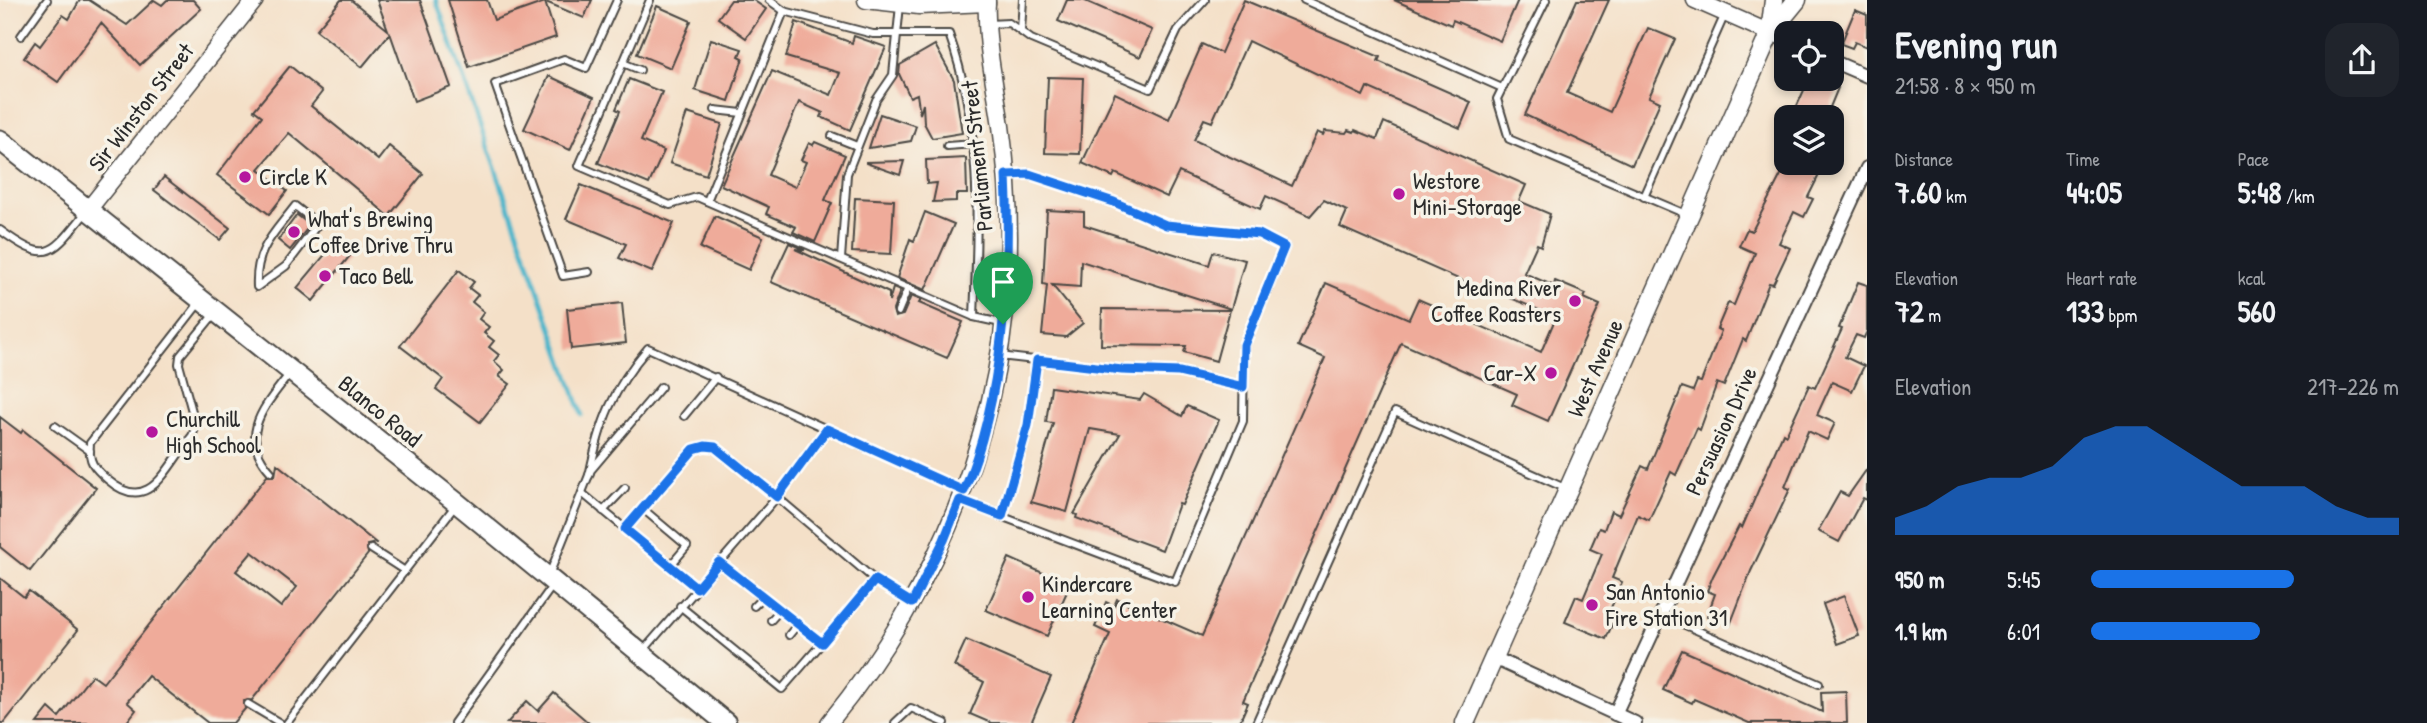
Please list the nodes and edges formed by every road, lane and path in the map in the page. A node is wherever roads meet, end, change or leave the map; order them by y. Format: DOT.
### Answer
graph roads {
  1 [pos="47,0"];
  2 [pos="255,0"];
  3 [pos="617,0"];
  4 [pos="650,0"];
  5 [pos="769,0"];
  6 [pos="866,0"];
  7 [pos="1023,0"];
  8 [pos="1205,0"];
  9 [pos="1304,0"];
  10 [pos="1546,0"];
  11 [pos="1695,0"];
  12 [pos="1774,0"];
  13 [pos="1797,0"];
  14 [pos="987,2"];
  15 [pos="900,5"];
  16 [pos="785,11"];
  17 [pos="1725,14"];
  18 [pos="1776,21"];
  19 [pos="1786,21"];
  20 [pos="986,24"];
  21 [pos="1021,30"];
  22 [pos="897,34"];
  23 [pos="1774,35"];
  24 [pos="21,36"];
  25 [pos="1774,45"];
  26 [pos="623,63"];
  27 [pos="1844,66"];
  28 [pos="640,70"];
  29 [pos="1867,76"];
  30 [pos="1502,88"];
  31 [pos="715,110"];
  32 [pos="742,113"];
  33 [pos="832,136"];
  34 [pos="0,140"];
  35 [pos="974,144"];
  36 [pos="858,146"];
  37 [pos="947,146"];
  38 [pos="1867,168"];
  39 [pos="1006,175"];
  40 [pos="1644,197"];
  41 [pos="707,201"];
  42 [pos="88,210"];
  43 [pos="1689,216"];
  44 [pos="0,230"];
  45 [pos="841,260"];
  46 [pos="256,266"];
  47 [pos="589,272"];
  48 [pos="908,288"];
  49 [pos="209,306"];
  50 [pos="898,312"];
  51 [pos="974,317"];
  52 [pos="1003,324"];
  53 [pos="998,356"];
  54 [pos="1037,360"];
  55 [pos="291,371"];
  56 [pos="716,377"];
  57 [pos="661,387"];
  58 [pos="1243,387"];
  59 [pos="684,416"];
  60 [pos="55,426"];
  61 [pos="827,429"];
  62 [pos="90,451"];
  63 [pos="271,472"];
  64 [pos="589,476"];
  65 [pos="625,488"];
  66 [pos="1569,490"];
  67 [pos="582,493"];
  68 [pos="962,496"];
  69 [pos="777,497"];
  70 [pos="457,503"];
  71 [pos="643,509"];
  72 [pos="604,511"];
  73 [pos="1002,516"];
  74 [pos="625,529"];
  75 [pos="371,549"];
  76 [pos="719,562"];
  77 [pos="670,566"];
  78 [pos="405,571"];
  79 [pos="552,580"];
  80 [pos="875,580"];
  81 [pos="697,588"];
  82 [pos="763,597"];
  83 [pos="912,603"];
  84 [pos="680,606"];
  85 [pos="754,606"];
  86 [pos="779,610"];
  87 [pos="1660,614"];
  88 [pos="771,620"];
  89 [pos="798,624"];
  90 [pos="789,635"];
  91 [pos="822,643"];
  92 [pos="642,653"];
  93 [pos="1494,658"];
  94 [pos="1819,684"];
  95 [pos="248,704"];
  96 [pos="1615,714"];
  97 [pos="280,723"];
  98 [pos="287,723"];
  99 [pos="454,723"];
  100 [pos="726,723"];
  101 [pos="829,723"];
  102 [pos="895,723"];
  103 [pos="945,723"];
  104 [pos="1256,723"];
  105 [pos="1465,723"];
  106 [pos="1635,723"];
  1 -- 24 [label="lane"];
  2 -- 42 [label="street, Sir Winston Street"];
  3 -- 47 [label="lane"];
  4 -- 26 [label="lane"];
  5 -- 16 [label="lane"];
  6 -- 15 [label="street"];
  7 -- 21 [label="lane"];
  8 -- 21 [label="lane"];
  9 -- 30 [label="lane"];
  10 -- 30 [label="lane"];
  11 -- 17 [label="street"];
  12 -- 18 [label="main road, West Avenue"];
  13 -- 19 [label="main road, West Avenue"];
  14 -- 15 [label="street"];
  14 -- 20 [label="street, Parliament Street"];
  15 -- 22 [label="lane"];
  16 -- 22 [label="lane"];
  16 -- 32 [label="lane"];
  17 -- 23 [label="street"];
  17 -- 40 [label="lane"];
  20 -- 21 [label="lane"];
  20 -- 39 [label="street, Parliament Street"];
  22 -- 35 [label="lane"];
  22 -- 36 [label="lane"];
  25 -- 43 [label="main road, West Avenue"];
  26 -- 28 [label="lane"];
  26 -- 41 [label="lane"];
  27 -- 29 [label="street"];
  30 -- 40 [label="lane"];
  31 -- 32 [label="lane"];
  32 -- 41 [label="lane"];
  33 -- 36 [label="lane"];
  34 -- 42 [label="main road, Blanco Road"];
  35 -- 37 [label="lane"];
  35 -- 51 [label="lane"];
  36 -- 45 [label="lane"];
  38 -- 87 [label="street, Persuasion Drive"];
  39 -- 52 [label="street, Parliament Street"];
  39 -- 58 [label="lane"];
  40 -- 43 [label="lane"];
  41 -- 45 [label="lane"];
  42 -- 44 [label="lane"];
  42 -- 49 [label="main road, Blanco Road"];
  43 -- 66 [label="main road, West Avenue"];
  45 -- 48 [label="lane"];
  46 -- 46 [label="lane"];
  48 -- 50 [label="lane"];
  48 -- 51 [label="lane"];
  49 -- 55 [label="main road, Blanco Road"];
  49 -- 62 [label="lane"];
  49 -- 62 [label="lane"];
  51 -- 52 [label="lane"];
  52 -- 53 [label="street, Parliament Street"];
  53 -- 54 [label="lane"];
  53 -- 68 [label="street, Parliament Street"];
  54 -- 58 [label="lane"];
  54 -- 73 [label="lane"];
  55 -- 63 [label="lane"];
  55 -- 70 [label="main road, Blanco Road"];
  56 -- 59 [label="lane"];
  56 -- 61 [label="lane"];
  56 -- 64 [label="lane"];
  57 -- 64 [label="lane"];
  58 -- 73 [label="lane"];
  60 -- 62 [label="lane"];
  61 -- 68 [label="lane"];
  61 -- 69 [label="lane"];
  64 -- 67 [label="lane"];
  65 -- 72 [label="lane"];
  66 -- 93 [label="main road, West Avenue"];
  66 -- 104 [label="lane"];
  67 -- 72 [label="lane"];
  67 -- 79 [label="lane"];
  68 -- 73 [label="lane"];
  68 -- 83 [label="street, Parliament Street"];
  69 -- 71 [label="lane"];
  69 -- 76 [label="lane"];
  69 -- 80 [label="lane"];
  70 -- 78 [label="lane"];
  70 -- 79 [label="main road, Blanco Road"];
  71 -- 74 [label="lane"];
  71 -- 77 [label="lane"];
  72 -- 74 [label="lane"];
  74 -- 77 [label="lane"];
  75 -- 78 [label="lane"];
  76 -- 81 [label="lane"];
  76 -- 82 [label="lane"];
  77 -- 81 [label="lane"];
  78 -- 98 [label="lane"];
  79 -- 92 [label="main road, Blanco Road"];
  79 -- 99 [label="lane"];
  80 -- 83 [label="lane"];
  80 -- 91 [label="lane"];
  81 -- 84 [label="lane"];
  82 -- 85 [label="lane"];
  82 -- 86 [label="lane"];
  83 -- 101 [label="street, Parliament Street"];
  84 -- 91 [label="lane"];
  84 -- 92 [label="lane"];
  86 -- 88 [label="lane"];
  86 -- 89 [label="lane"];
  87 -- 94 [label="lane"];
  87 -- 96 [label="street, Persuasion Drive"];
  89 -- 90 [label="lane"];
  89 -- 91 [label="lane"];
  92 -- 100 [label="main road, Blanco Road"];
  93 -- 96 [label="street"];
  93 -- 105 [label="main road, West Avenue"];
  95 -- 97 [label="lane"];
  96 -- 106 [label="street"];
  102 -- 103 [label="lane"];
}
